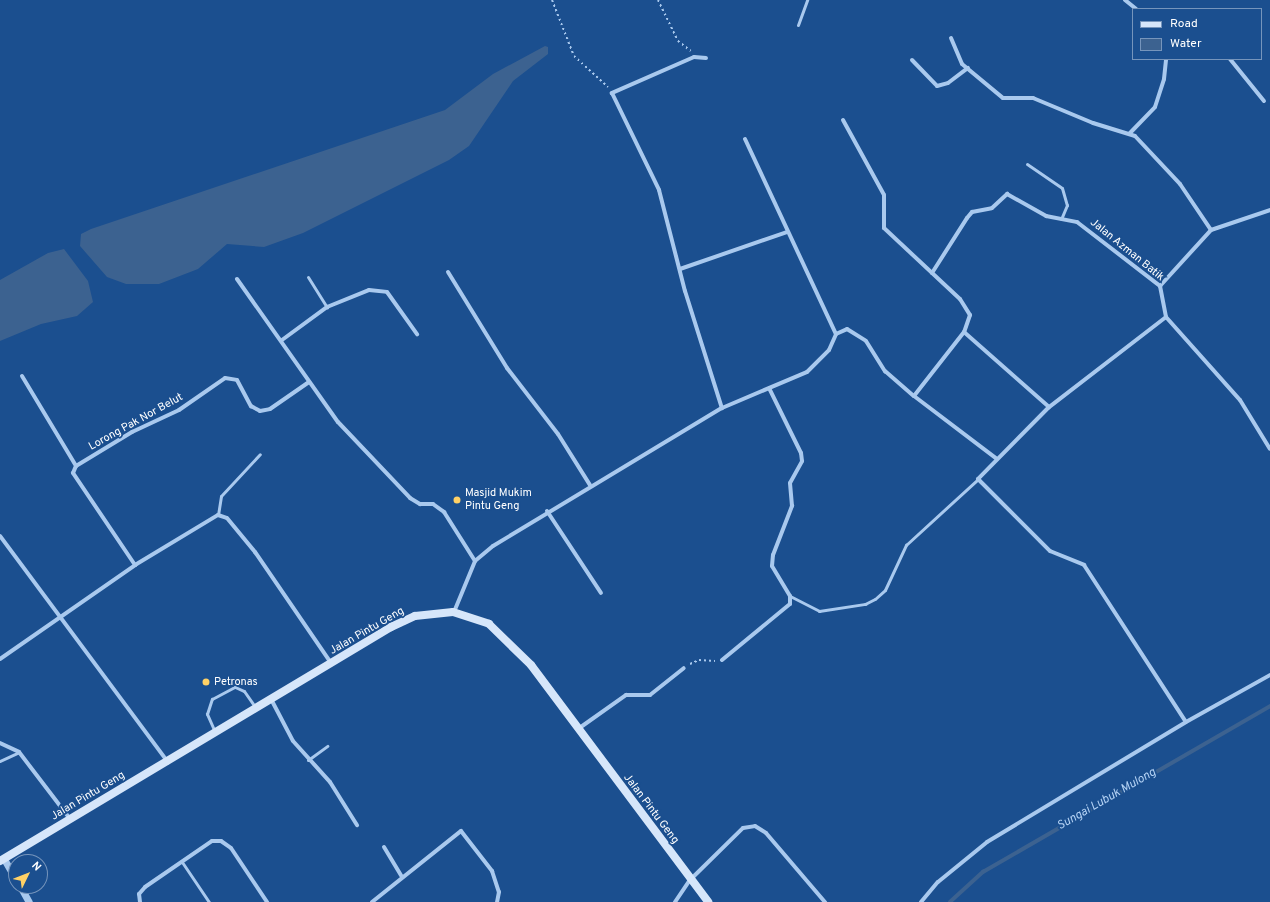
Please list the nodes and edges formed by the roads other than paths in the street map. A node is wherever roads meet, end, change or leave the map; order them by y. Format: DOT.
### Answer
graph roads {
  1 [pos="807,0"];
  2 [pos="1125,0"];
  3 [pos="1135,8"];
  4 [pos="798,25"];
  5 [pos="951,38"];
  6 [pos="706,58"];
  7 [pos="912,60"];
  8 [pos="1166,60"];
  9 [pos="1231,60"];
  10 [pos="968,68"];
  11 [pos="1264,101"];
  12 [pos="843,120"];
  13 [pos="1130,133"];
  14 [pos="745,139"];
  15 [pos="1027,164"];
  16 [pos="1270,210"];
  17 [pos="1061,219"];
  18 [pos="1211,230"];
  19 [pos="787,232"];
  20 [pos="680,269"];
  21 [pos="448,272"];
  22 [pos="932,273"];
  23 [pos="308,277"];
  24 [pos="237,279"];
  25 [pos="1160,286"];
  26 [pos="327,307"];
  27 [pos="1166,317"];
  28 [pos="964,332"];
  29 [pos="417,334"];
  30 [pos="836,334"];
  31 [pos="282,340"];
  32 [pos="22,376"];
  33 [pos="309,382"];
  34 [pos="769,388"];
  35 [pos="914,396"];
  36 [pos="722,408"];
  37 [pos="1049,408"];
  38 [pos="1270,449"];
  39 [pos="260,454"];
  40 [pos="997,459"];
  41 [pos="76,466"];
  42 [pos="978,479"];
  43 [pos="590,485"];
  44 [pos="547,511"];
  45 [pos="218,515"];
  46 [pos="0,536"];
  47 [pos="475,561"];
  48 [pos="135,565"];
  49 [pos="601,593"];
  50 [pos="790,596"];
  51 [pos="453,612"];
  52 [pos="62,616"];
  53 [pos="0,659"];
  54 [pos="722,660"];
  55 [pos="331,664"];
  56 [pos="684,668"];
  57 [pos="1270,676"];
  58 [pos="270,698"];
  59 [pos="256,707"];
  60 [pos="1186,722"];
  61 [pos="578,729"];
  62 [pos="215,732"];
  63 [pos="0,744"];
  64 [pos="327,746"];
  65 [pos="20,752"];
  66 [pos="308,760"];
  67 [pos="0,761"];
  68 [pos="168,762"];
  69 [pos="70,820"];
  70 [pos="357,825"];
  71 [pos="384,847"];
  72 [pos="1,857"];
  73 [pos="182,862"];
  74 [pos="8,868"];
  75 [pos="402,877"];
  76 [pos="690,880"];
  77 [pos="140,902"];
  78 [pos="209,902"];
  79 [pos="267,902"];
  80 [pos="372,902"];
  81 [pos="497,902"];
  82 [pos="675,902"];
  83 [pos="708,902"];
  84 [pos="825,902"];
  85 [pos="921,902"];
  1 -- 4 [label="lane"];
  2 -- 3 [label="street"];
  5 -- 10 [label="street"];
  6 -- 20 [label="street"];
  7 -- 10 [label="street"];
  8 -- 13 [label="street"];
  9 -- 11 [label="street"];
  10 -- 13 [label="street"];
  12 -- 22 [label="street"];
  13 -- 18 [label="street"];
  14 -- 19 [label="street"];
  15 -- 17 [label="lane"];
  16 -- 18 [label="street"];
  17 -- 22 [label="street, Jalan Azman Batik"];
  17 -- 25 [label="street, Jalan Azman Batik"];
  18 -- 25 [label="street"];
  19 -- 20 [label="street"];
  19 -- 30 [label="street"];
  20 -- 36 [label="street"];
  21 -- 43 [label="street"];
  22 -- 28 [label="street"];
  23 -- 26 [label="lane"];
  24 -- 31 [label="street"];
  25 -- 27 [label="street, Jalan Azman Batik"];
  26 -- 29 [label="street"];
  26 -- 31 [label="street"];
  27 -- 37 [label="street"];
  27 -- 38 [label="street"];
  28 -- 35 [label="street"];
  28 -- 37 [label="street"];
  30 -- 34 [label="street"];
  30 -- 35 [label="street"];
  31 -- 33 [label="street"];
  32 -- 41 [label="street"];
  33 -- 41 [label="street, Lorong Pak Nor Belut"];
  33 -- 47 [label="street"];
  34 -- 36 [label="street"];
  34 -- 50 [label="street"];
  35 -- 40 [label="street"];
  36 -- 43 [label="street"];
  37 -- 40 [label="street"];
  39 -- 45 [label="lane"];
  40 -- 42 [label="street"];
  41 -- 48 [label="street"];
  42 -- 50 [label="lane"];
  42 -- 60 [label="street"];
  43 -- 44 [label="street"];
  44 -- 47 [label="street"];
  44 -- 49 [label="street"];
  45 -- 48 [label="street"];
  45 -- 55 [label="street"];
  46 -- 52 [label="street"];
  47 -- 51 [label="street"];
  48 -- 52 [label="street"];
  50 -- 54 [label="street"];
  51 -- 55 [label="main road, Jalan Pintu Geng"];
  51 -- 61 [label="main road, Jalan Pintu Geng"];
  52 -- 53 [label="street"];
  52 -- 68 [label="street"];
  55 -- 58 [label="main road, Jalan Pintu Geng"];
  56 -- 61 [label="street"];
  57 -- 60 [label="street"];
  58 -- 59 [label="main road, Jalan Pintu Geng"];
  58 -- 66 [label="street"];
  59 -- 62 [label="main road, Jalan Pintu Geng"];
  59 -- 62 [label="lane"];
  60 -- 85 [label="street"];
  61 -- 76 [label="main road, Jalan Pintu Geng"];
  62 -- 68 [label="main road, Jalan Pintu Geng"];
  63 -- 65 [label="street"];
  64 -- 66 [label="lane"];
  65 -- 67 [label="lane"];
  65 -- 69 [label="street"];
  66 -- 70 [label="street"];
  68 -- 69 [label="main road, Jalan Pintu Geng"];
  69 -- 72 [label="main road, Jalan Pintu Geng"];
  71 -- 75 [label="street"];
  72 -- 74 [label="street"];
  73 -- 77 [label="street"];
  73 -- 78 [label="lane"];
  73 -- 79 [label="street"];
  75 -- 80 [label="street"];
  75 -- 81 [label="street"];
  76 -- 82 [label="street"];
  76 -- 83 [label="main road, Jalan Pintu Geng"];
  76 -- 84 [label="street"];
}
